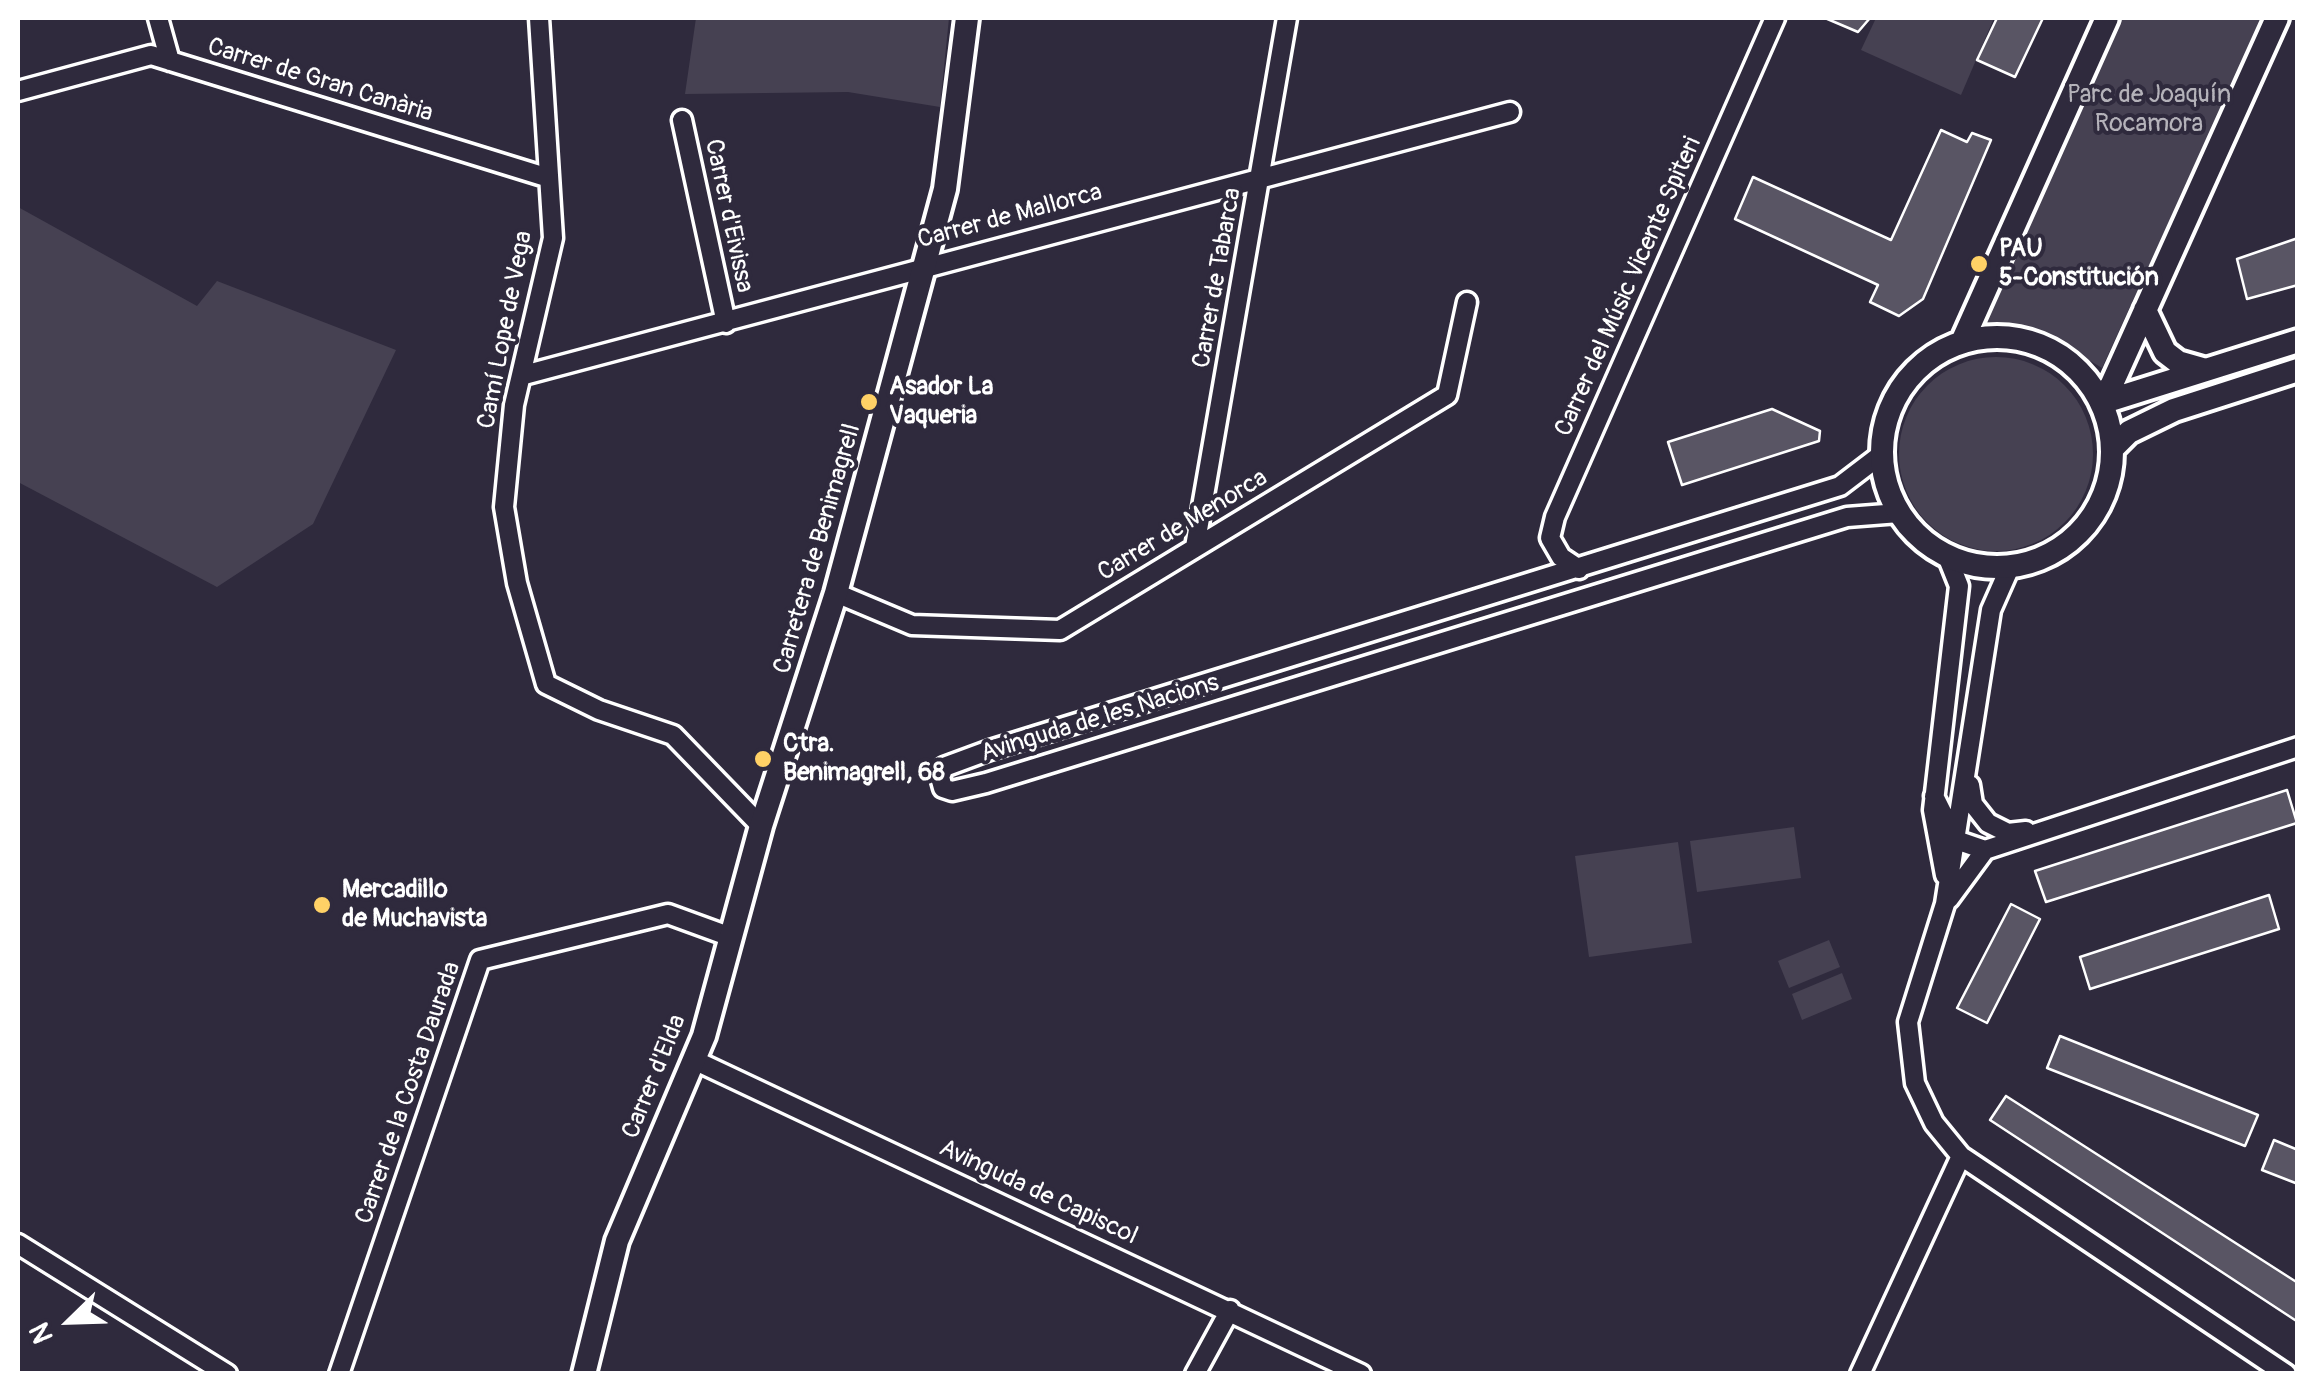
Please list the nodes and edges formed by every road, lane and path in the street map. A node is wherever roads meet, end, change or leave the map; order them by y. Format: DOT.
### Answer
graph roads {
  1 [pos="158,18"];
  2 [pos="539,18"];
  3 [pos="968,18"];
  4 [pos="1287,18"];
  5 [pos="1775,18"];
  6 [pos="2107,18"];
  7 [pos="2277,18"];
  8 [pos="170,61"];
  9 [pos="18,90"];
  10 [pos="1510,112"];
  11 [pos="682,120"];
  12 [pos="1262,176"];
  13 [pos="549,178"];
  14 [pos="925,266"];
  15 [pos="1466,302"];
  16 [pos="2145,310"];
  17 [pos="726,323"];
  18 [pos="2298,341"];
  19 [pos="1962,342"];
  20 [pos="2206,370"];
  21 [pos="2298,370"];
  22 [pos="524,374"];
  23 [pos="2100,401"];
  24 [pos="2112,448"];
  25 [pos="1882,454"];
  26 [pos="1900,513"];
  27 [pos="1195,547"];
  28 [pos="1946,556"];
  29 [pos="2010,567"];
  30 [pos="1579,569"];
  31 [pos="836,593"];
  32 [pos="2298,747"];
  33 [pos="1967,770"];
  34 [pos="770,799"];
  35 [pos="1933,803"];
  36 [pos="761,826"];
  37 [pos="2037,830"];
  38 [pos="1956,840"];
  39 [pos="1985,850"];
  40 [pos="1945,904"];
  41 [pos="731,938"];
  42 [pos="694,1060"];
  43 [pos="1961,1156"];
  44 [pos="18,1244"];
  45 [pos="1230,1310"];
  46 [pos="227,1374"];
  47 [pos="339,1374"];
  48 [pos="584,1374"];
  49 [pos="1195,1374"];
  50 [pos="1361,1374"];
  51 [pos="1860,1374"];
  52 [pos="2286,1374"];
  1 -- 8 [label="street"];
  2 -- 13 [label="street, Camí Lope de Vega"];
  3 -- 14 [label="street, Carretera de Benimagrell"];
  4 -- 12 [label="street, Carrer de Tabarca"];
  5 -- 30 [label="street, Carrer del Músic Vicente Spiteri"];
  6 -- 19 [label="street"];
  7 -- 16 [label="street"];
  8 -- 9 [label="street, Carrer de Gran Canària"];
  8 -- 13 [label="street, Carrer de Gran Canària"];
  10 -- 12 [label="street, Carrer de Mallorca"];
  11 -- 17 [label="street, Carrer d'Eivissa"];
  12 -- 14 [label="street, Carrer de Mallorca"];
  12 -- 27 [label="street, Carrer de Tabarca"];
  13 -- 22 [label="street, Camí Lope de Vega"];
  14 -- 17 [label="street, Carrer de Mallorca"];
  14 -- 31 [label="street, Carretera de Benimagrell"];
  15 -- 27 [label="street, Carrer de Menorca"];
  16 -- 20 [label="street"];
  16 -- 23 [label="street"];
  17 -- 22 [label="street, Carrer de Mallorca"];
  18 -- 20 [label="street"];
  19 -- 23 [label="street"];
  19 -- 25 [label="street"];
  20 -- 23 [label="street"];
  21 -- 24 [label="street"];
  22 -- 36 [label="street, Camí Lope de Vega"];
  23 -- 24 [label="street"];
  24 -- 29 [label="street"];
  25 -- 26 [label="street"];
  25 -- 30 [label="street, Avinguda de les Nacions"];
  26 -- 28 [label="street"];
  26 -- 30 [label="street, Avinguda de les Nacions"];
  27 -- 31 [label="street, Carrer de Menorca"];
  28 -- 29 [label="street"];
  28 -- 35 [label="street"];
  29 -- 33 [label="street"];
  31 -- 34 [label="street, Carretera de Benimagrell"];
  32 -- 37 [label="street"];
  33 -- 37 [label="street"];
  33 -- 38 [label="street"];
  34 -- 36 [label="street, Carrer d'Elda"];
  35 -- 38 [label="street"];
  35 -- 40 [label="street"];
  36 -- 41 [label="street, Carrer d'Elda"];
  37 -- 39 [label="street"];
  38 -- 39 [label="street"];
  38 -- 40 [label="street"];
  39 -- 40 [label="street"];
  40 -- 43 [label="street"];
  41 -- 42 [label="street, Carrer d'Elda"];
  41 -- 47 [label="street, Carrer de la Costa Daurada"];
  42 -- 45 [label="street, Avinguda de Capiscol"];
  42 -- 48 [label="street, Carrer d'Elda"];
  43 -- 51 [label="street"];
  43 -- 52 [label="street"];
  44 -- 46 [label="street"];
  45 -- 49 [label="street"];
  45 -- 50 [label="street, Avinguda de Capiscol"];
}
